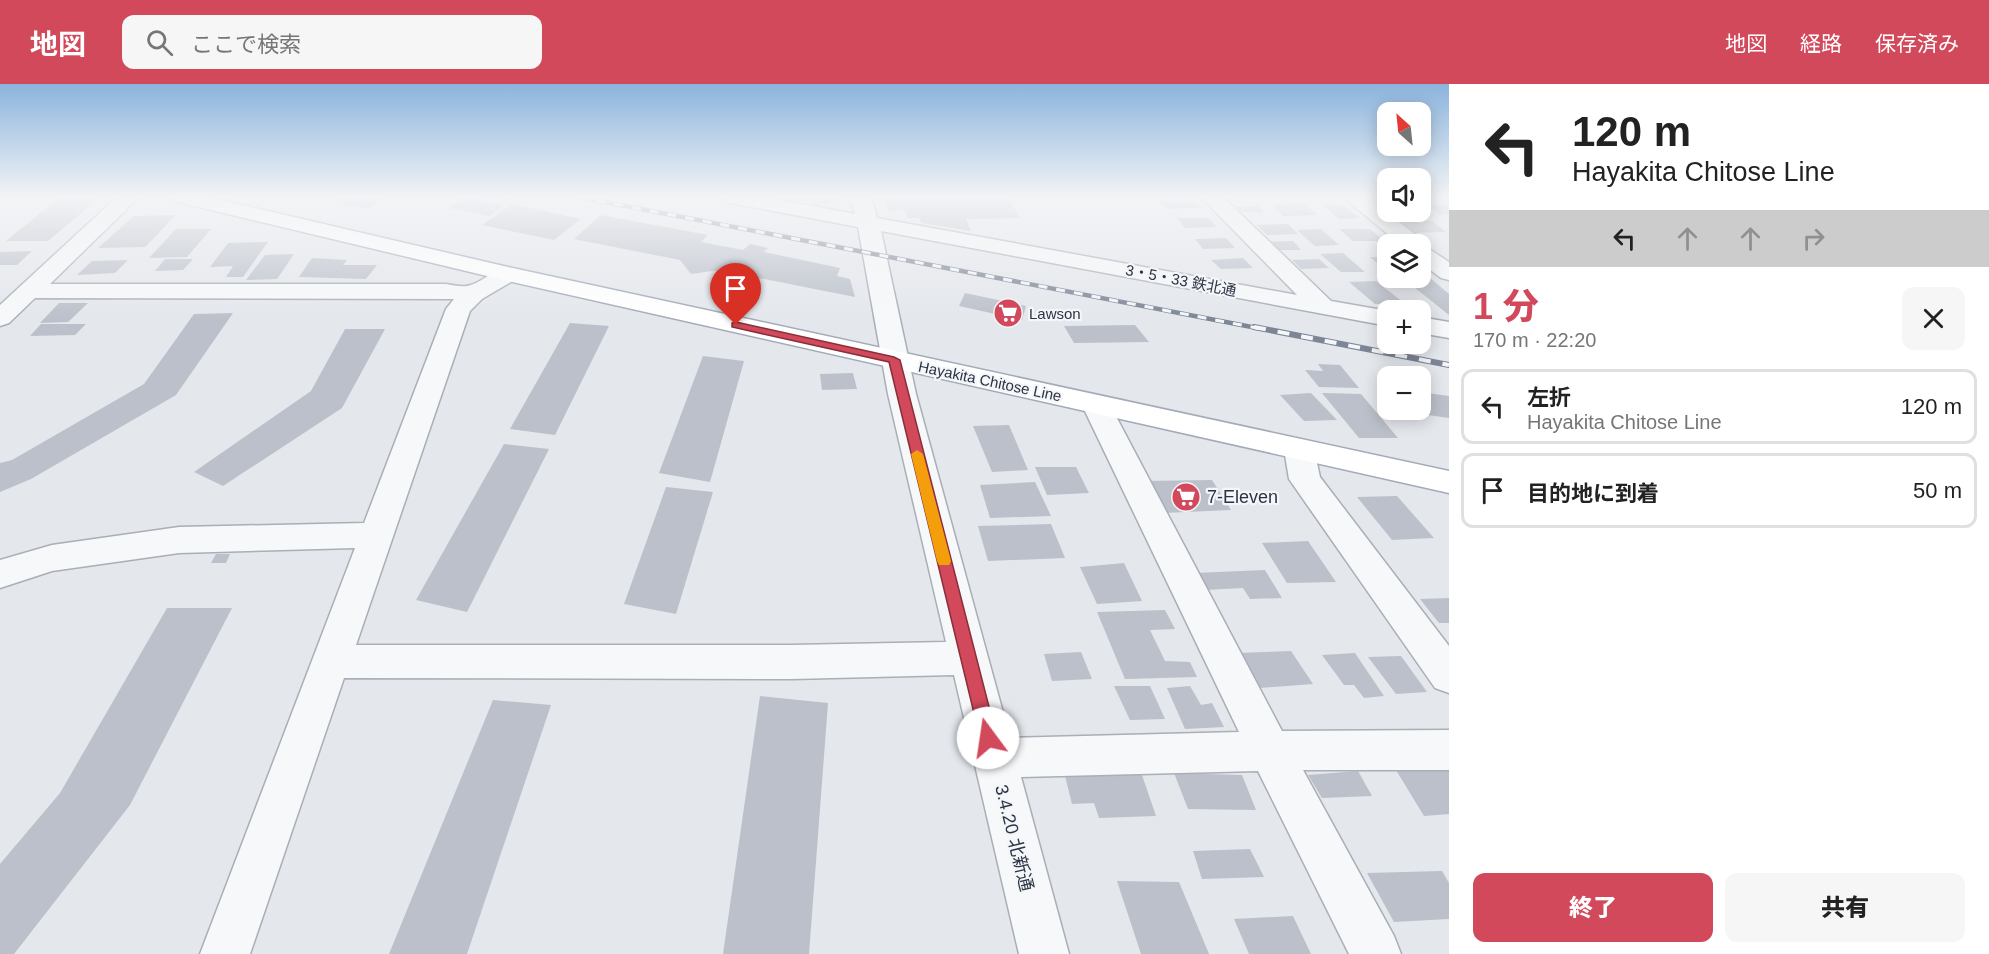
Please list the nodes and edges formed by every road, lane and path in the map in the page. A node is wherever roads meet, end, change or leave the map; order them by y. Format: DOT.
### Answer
graph roads {
  1 [pos="86,238"];
  2 [pos="353,238"];
  3 [pos="870,238"];
  4 [pos="999,238"];
  5 [pos="1252,238"];
  6 [pos="508,274"];
  7 [pos="30,291"];
  8 [pos="473,294"];
  9 [pos="1322,306"];
  10 [pos="1377,317"];
  11 [pos="0,318"];
  12 [pos="1431,327"];
  13 [pos="1449,330"];
  14 [pos="894,360"];
  15 [pos="1096,405"];
  16 [pos="1299,449"];
  17 [pos="1449,482"];
  18 [pos="376,535"];
  19 [pos="0,574"];
  20 [pos="969,658"];
  21 [pos="330,661"];
  22 [pos="1449,676"];
  23 [pos="1449,750"];
  24 [pos="1270,751"];
  25 [pos="993,758"];
  26 [pos="225,954"];
  27 [pos="1044,954"];
  28 [pos="1376,954"];
  1 -- 7 [label="street"];
  2 -- 6 [label="main road, Hayakita Chitose Line"];
  3 -- 14 [label="street, 3.4.20 北新通"];
  4 -- 9 [label="street, 3・5・33 鉄北通"];
  5 -- 9 [label="street"];
  6 -- 8 [label="street"];
  6 -- 14 [label="main road, Hayakita Chitose Line"];
  7 -- 8 [label="street"];
  7 -- 11 [label="street"];
  8 -- 18 [label="street"];
  9 -- 10 [label="street, 3・5・33 鉄北通"];
  12 -- 13 [label="street"];
  14 -- 15 [label="main road, Hayakita Chitose Line"];
  14 -- 20 [label="street, 3.4.20 北新通"];
  15 -- 16 [label="main road, Hayakita Chitose Line"];
  15 -- 24 [label="street"];
  16 -- 17 [label="main road, Hayakita Chitose Line"];
  16 -- 22 [label="street"];
  18 -- 19 [label="street"];
  18 -- 21 [label="street"];
  20 -- 21 [label="street"];
  20 -- 25 [label="street, 3.4.20 北新通"];
  21 -- 26 [label="street"];
  23 -- 24 [label="street"];
  24 -- 25 [label="street"];
  24 -- 28 [label="street"];
  25 -- 27 [label="street, 3.4.20 北新通"];
}
